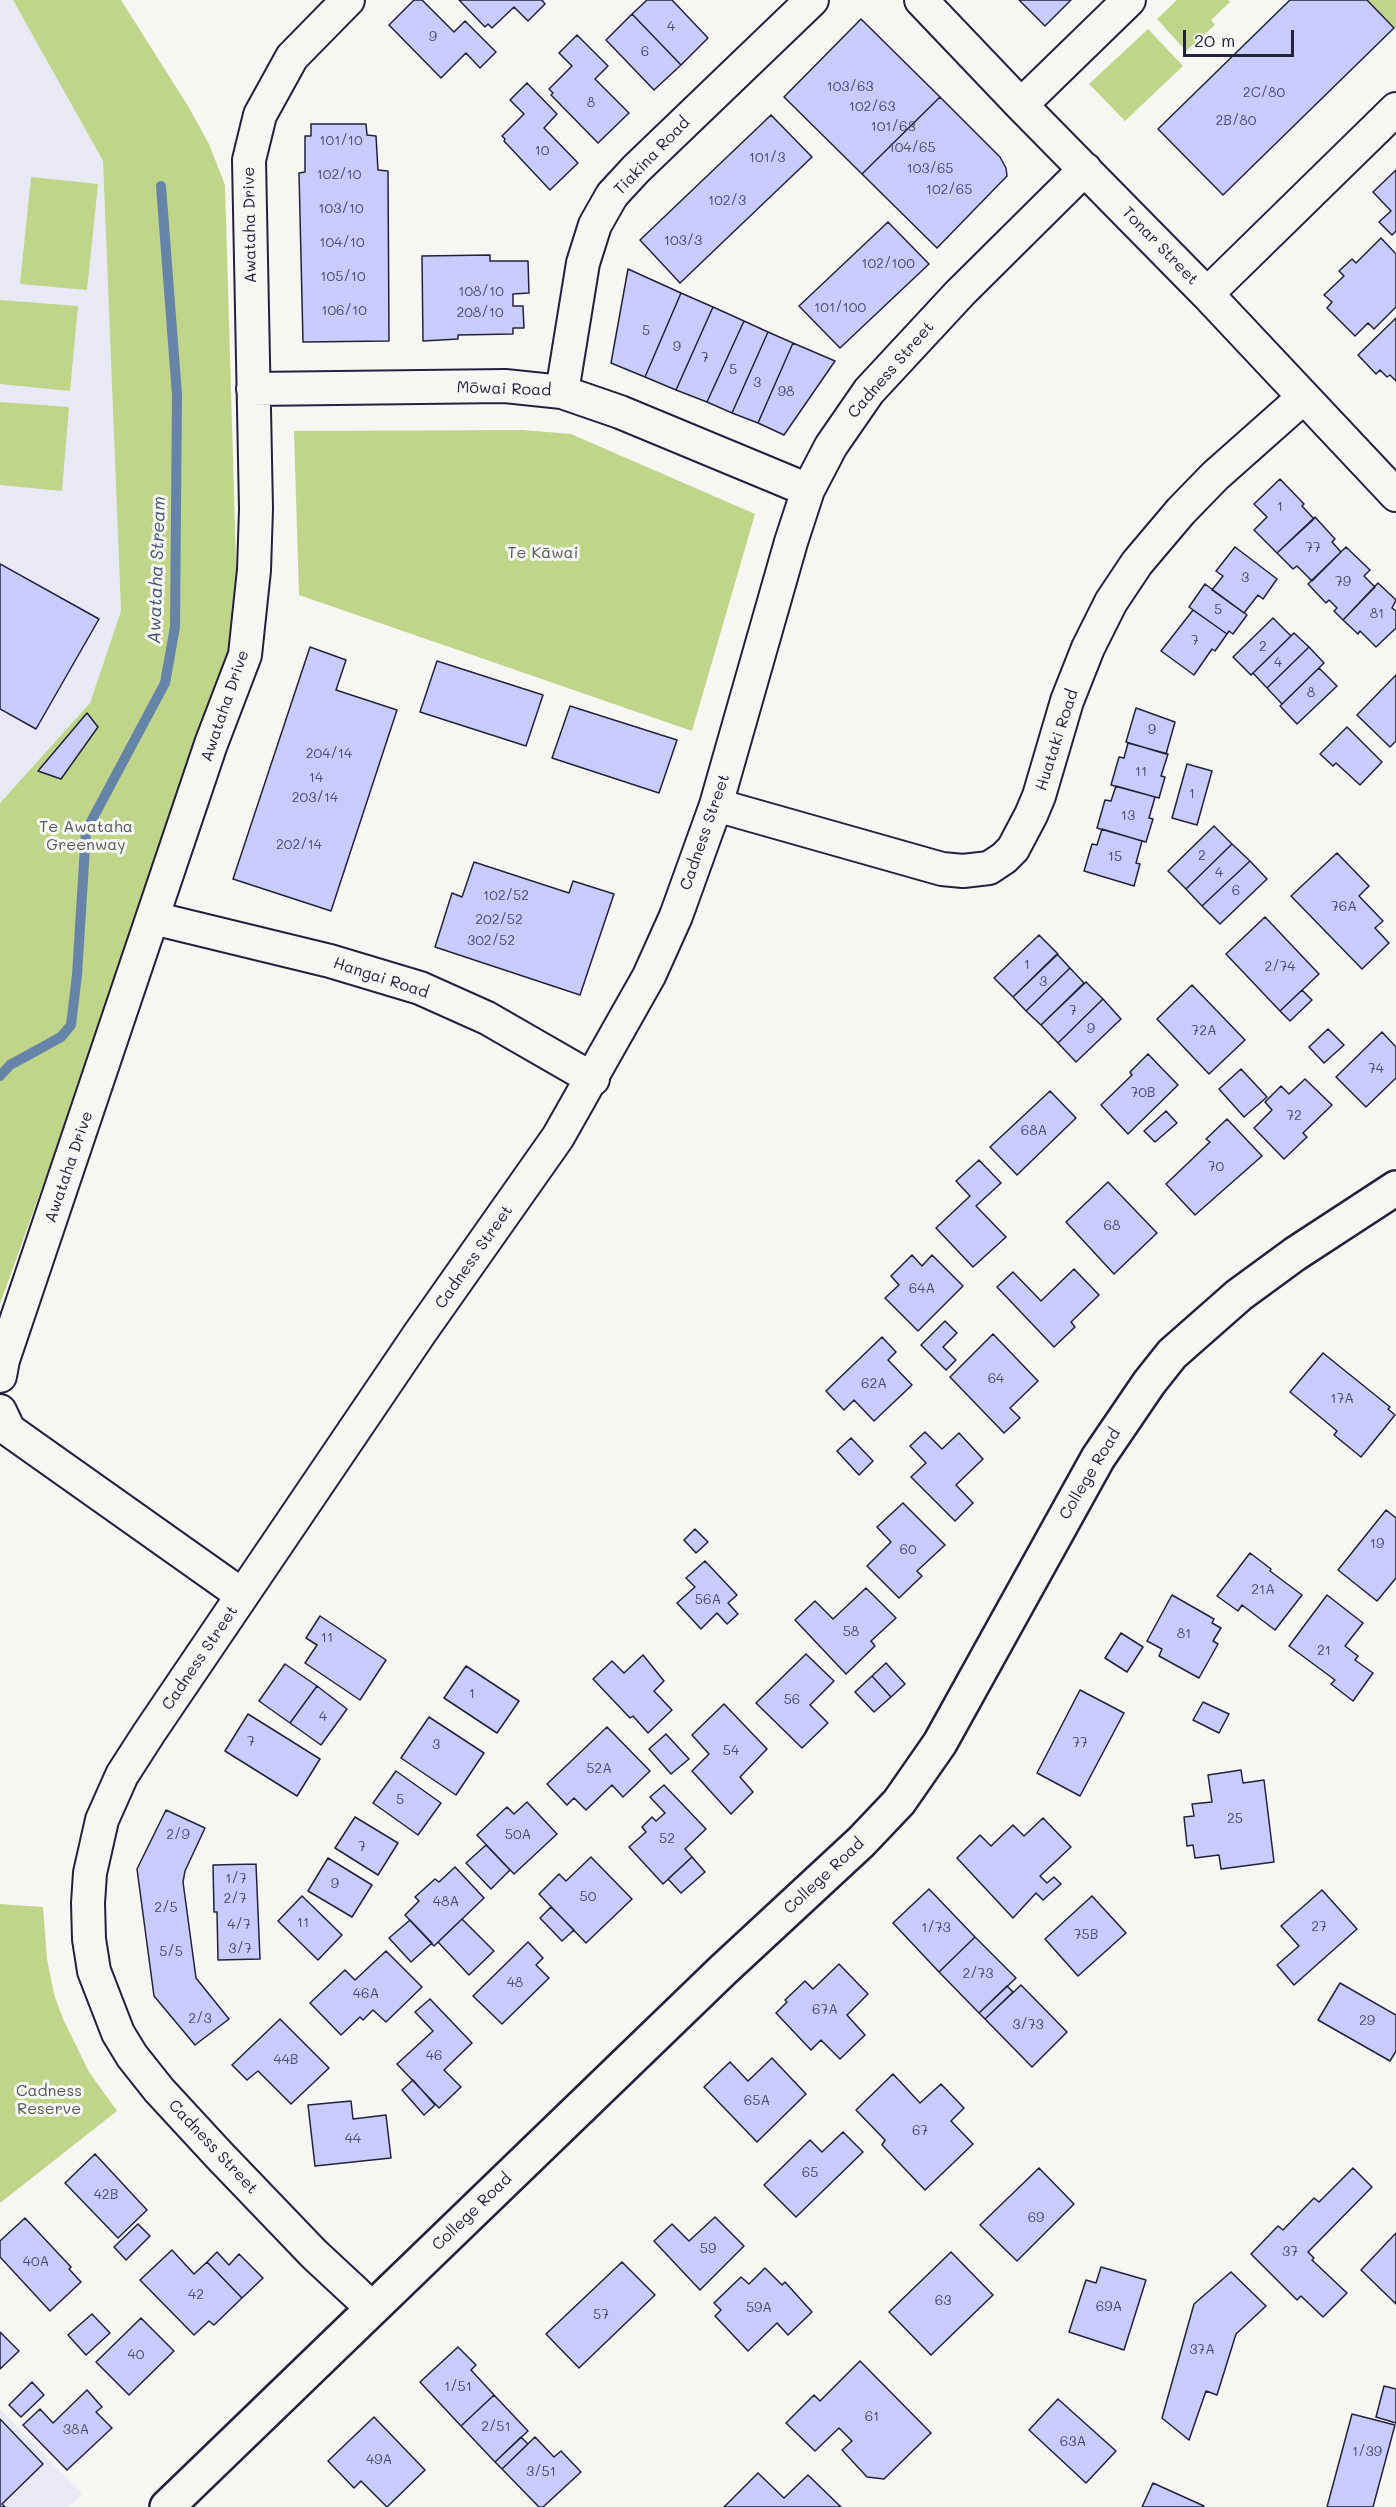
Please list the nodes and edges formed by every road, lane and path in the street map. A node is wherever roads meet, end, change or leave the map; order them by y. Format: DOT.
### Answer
graph roads {
  1 [pos="348,0"];
  2 [pos="812,0"];
  3 [pos="921,0"];
  4 [pos="1129,0"];
  5 [pos="1021,105"];
  6 [pos="1396,109"];
  7 [pos="1085,169"];
  8 [pos="1207,294"];
  9 [pos="253,389"];
  10 [pos="562,392"];
  11 [pos="1304,398"];
  12 [pos="808,490"];
  13 [pos="1396,495"];
  14 [pos="716,805"];
  15 [pos="153,918"];
  16 [pos="593,1079"];
  17 [pos="1396,1188"];
  18 [pos="0,1376"];
  19 [pos="0,1411"];
  20 [pos="242,1595"];
  21 [pos="372,2308"];
  22 [pos="166,2507"];
  1 -- 9 [label="street, Awataha Drive"];
  2 -- 10 [label="street, Tiakina Road"];
  3 -- 5 [label="street, Tonar Street"];
  4 -- 5 [label="street"];
  5 -- 7 [label="street, Tonar Street"];
  6 -- 8 [label="street"];
  7 -- 8 [label="street, Tonar Street"];
  7 -- 12 [label="street, Cadness Street"];
  8 -- 11 [label="street, Tonar Street"];
  9 -- 10 [label="street, Mōwai Road"];
  9 -- 15 [label="street, Awataha Drive"];
  10 -- 12 [label="street, Mōwai Road"];
  11 -- 13 [label="street, Tonar Street"];
  11 -- 14 [label="street, Huataki Road"];
  12 -- 14 [label="street, Cadness Street"];
  14 -- 16 [label="street, Cadness Street"];
  15 -- 16 [label="street, Hangai Road"];
  15 -- 18 [label="street, Awataha Drive"];
  16 -- 20 [label="street, Cadness Street"];
  17 -- 21 [label="main road, College Road"];
  19 -- 20 [label="street"];
  20 -- 21 [label="street, Cadness Street"];
  21 -- 22 [label="main road, College Road"];
}
